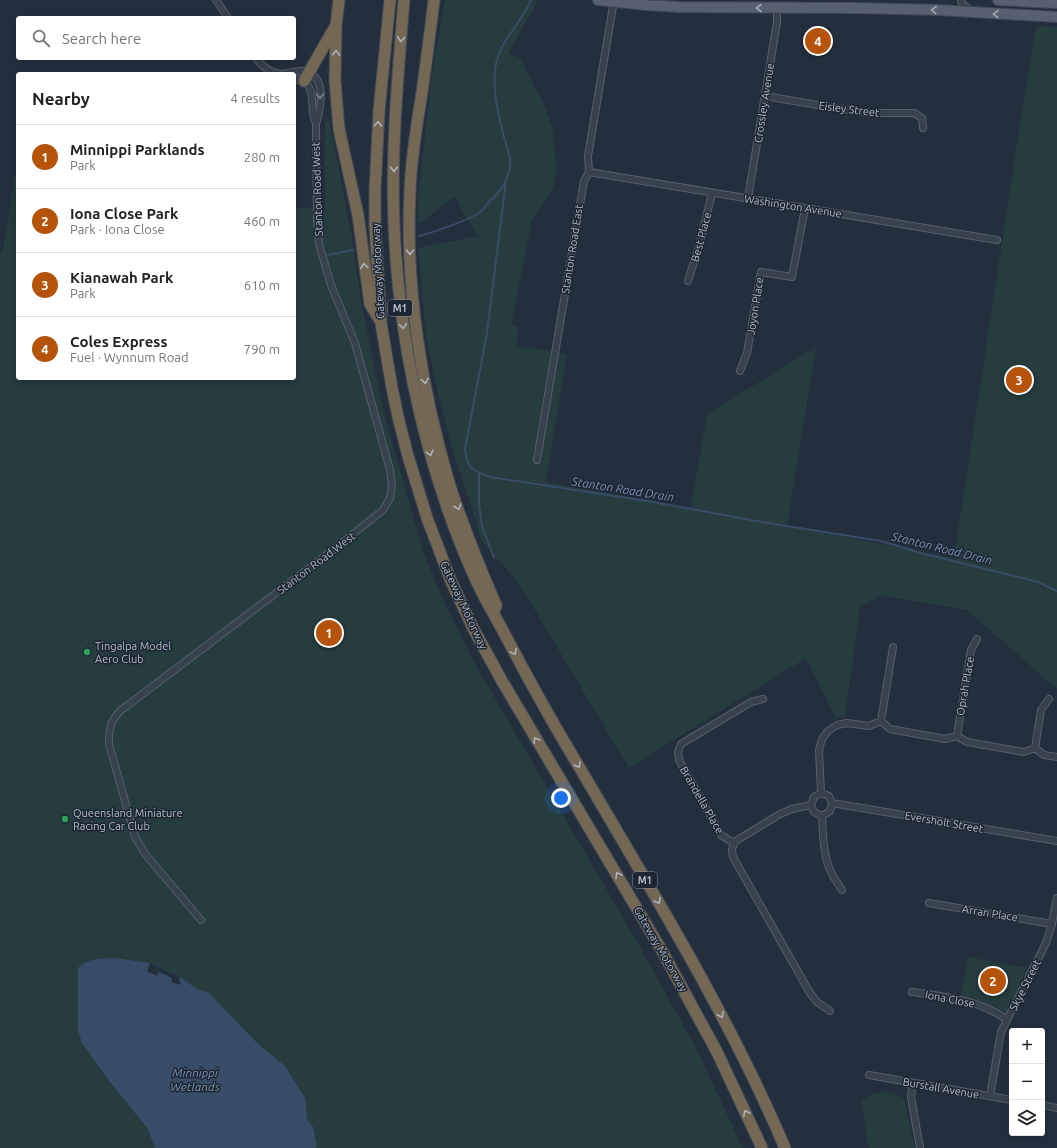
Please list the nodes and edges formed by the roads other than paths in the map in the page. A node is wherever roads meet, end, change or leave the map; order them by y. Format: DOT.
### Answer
graph roads {
  1 [pos="216,0"];
  2 [pos="339,0"];
  3 [pos="390,0"];
  4 [pos="404,0"];
  5 [pos="434,0"];
  6 [pos="598,0"];
  7 [pos="960,0"];
  8 [pos="998,0"];
  9 [pos="614,1"];
  10 [pos="1057,3"];
  11 [pos="720,4"];
  12 [pos="778,8"];
  13 [pos="973,12"];
  14 [pos="227,16"];
  15 [pos="1057,17"];
  16 [pos="336,25"];
  17 [pos="258,60"];
  18 [pos="276,72"];
  19 [pos="302,77"];
  20 [pos="765,96"];
  21 [pos="316,124"];
  22 [pos="923,128"];
  23 [pos="589,172"];
  24 [pos="712,193"];
  25 [pos="748,198"];
  26 [pos="804,208"];
  27 [pos="998,240"];
  28 [pos="688,281"];
  29 [pos="381,323"];
  30 [pos="740,371"];
  31 [pos="537,460"];
  32 [pos="496,617"];
  33 [pos="977,638"];
  34 [pos="893,647"];
  35 [pos="763,699"];
  36 [pos="1049,699"];
  37 [pos="881,721"];
  38 [pos="957,736"];
  39 [pos="1035,748"];
  40 [pos="1057,757"];
  41 [pos="821,793"];
  42 [pos="832,803"];
  43 [pos="811,805"];
  44 [pos="822,816"];
  45 [pos="1057,841"];
  46 [pos="734,843"];
  47 [pos="842,890"];
  48 [pos="1057,898"];
  49 [pos="929,903"];
  50 [pos="201,920"];
  51 [pos="1052,924"];
  52 [pos="912,992"];
  53 [pos="830,1010"];
  54 [pos="1007,1020"];
  55 [pos="869,1076"];
  56 [pos="915,1084"];
  57 [pos="990,1096"];
  58 [pos="1009,1099"];
  59 [pos="1045,1106"];
  60 [pos="1057,1108"];
  61 [pos="762,1148"];
  62 [pos="785,1148"];
  63 [pos="920,1148"];
  1 -- 14 [label="street"];
  2 -- 16 [label="highway"];
  29 -- 3 [label="highway, Gateway Motorway / M1, one-way"];
  4 -- 32 [label="highway, Gateway Motorway / M1, one-way"];
  5 -- 32 [label="highway, one-way"];
  6 -- 9 [label="main road"];
  7 -- 13 [label="street"];
  8 -- 10 [label="main road"];
  9 -- 11 [label="main road"];
  9 -- 23 [label="street, Stanton Road East"];
  12 -- 11 [label="main road, one-way"];
  13 -- 12 [label="main road, one-way"];
  12 -- 20 [label="street, Crossley Avenue"];
  15 -- 13 [label="main road, one-way"];
  16 -- 19 [label="highway"];
  29 -- 16 [label="highway, one-way"];
  17 -- 18 [label="street"];
  19 -- 21 [label="street, Stanton Road West"];
  19 -- 21 [label="street, Stanton Road West, one-way"];
  20 -- 22 [label="street, Eisley Street"];
  20 -- 25 [label="street, Crossley Avenue"];
  21 -- 50 [label="street, Stanton Road West"];
  23 -- 24 [label="street, Washington Avenue"];
  23 -- 31 [label="street, Stanton Road East"];
  24 -- 25 [label="street, Washington Avenue"];
  24 -- 28 [label="street, Best Place"];
  25 -- 26 [label="street, Washington Avenue"];
  26 -- 27 [label="street, Washington Avenue"];
  26 -- 30 [label="street, Joyon Place"];
  61 -- 29 [label="highway, Gateway Motorway / M1, one-way"];
  32 -- 62 [label="highway, Gateway Motorway / M1, one-way"];
  33 -- 38 [label="street, Oprah Place"];
  34 -- 37 [label="street"];
  35 -- 46 [label="street, Brandella Place"];
  36 -- 39 [label="street"];
  37 -- 38 [label="street"];
  37 -- 41 [label="street"];
  38 -- 39 [label="street"];
  39 -- 40 [label="street"];
  41 -- 42 [label="street"];
  41 -- 43 [label="street"];
  42 -- 44 [label="street"];
  42 -- 45 [label="street, Eversholt Street"];
  43 -- 44 [label="street"];
  43 -- 46 [label="street"];
  44 -- 47 [label="street"];
  46 -- 53 [label="street, Brandella Place"];
  48 -- 51 [label="street, Skye Street"];
  49 -- 51 [label="street, Arran Place"];
  51 -- 54 [label="street, Skye Street"];
  52 -- 54 [label="street, Iona Close"];
  54 -- 57 [label="street, Skye Street"];
  55 -- 56 [label="street, Burstall Avenue"];
  56 -- 57 [label="street, Burstall Avenue"];
  56 -- 63 [label="street"];
  57 -- 58 [label="street, Burstall Avenue"];
  59 -- 60 [label="street"];
}
